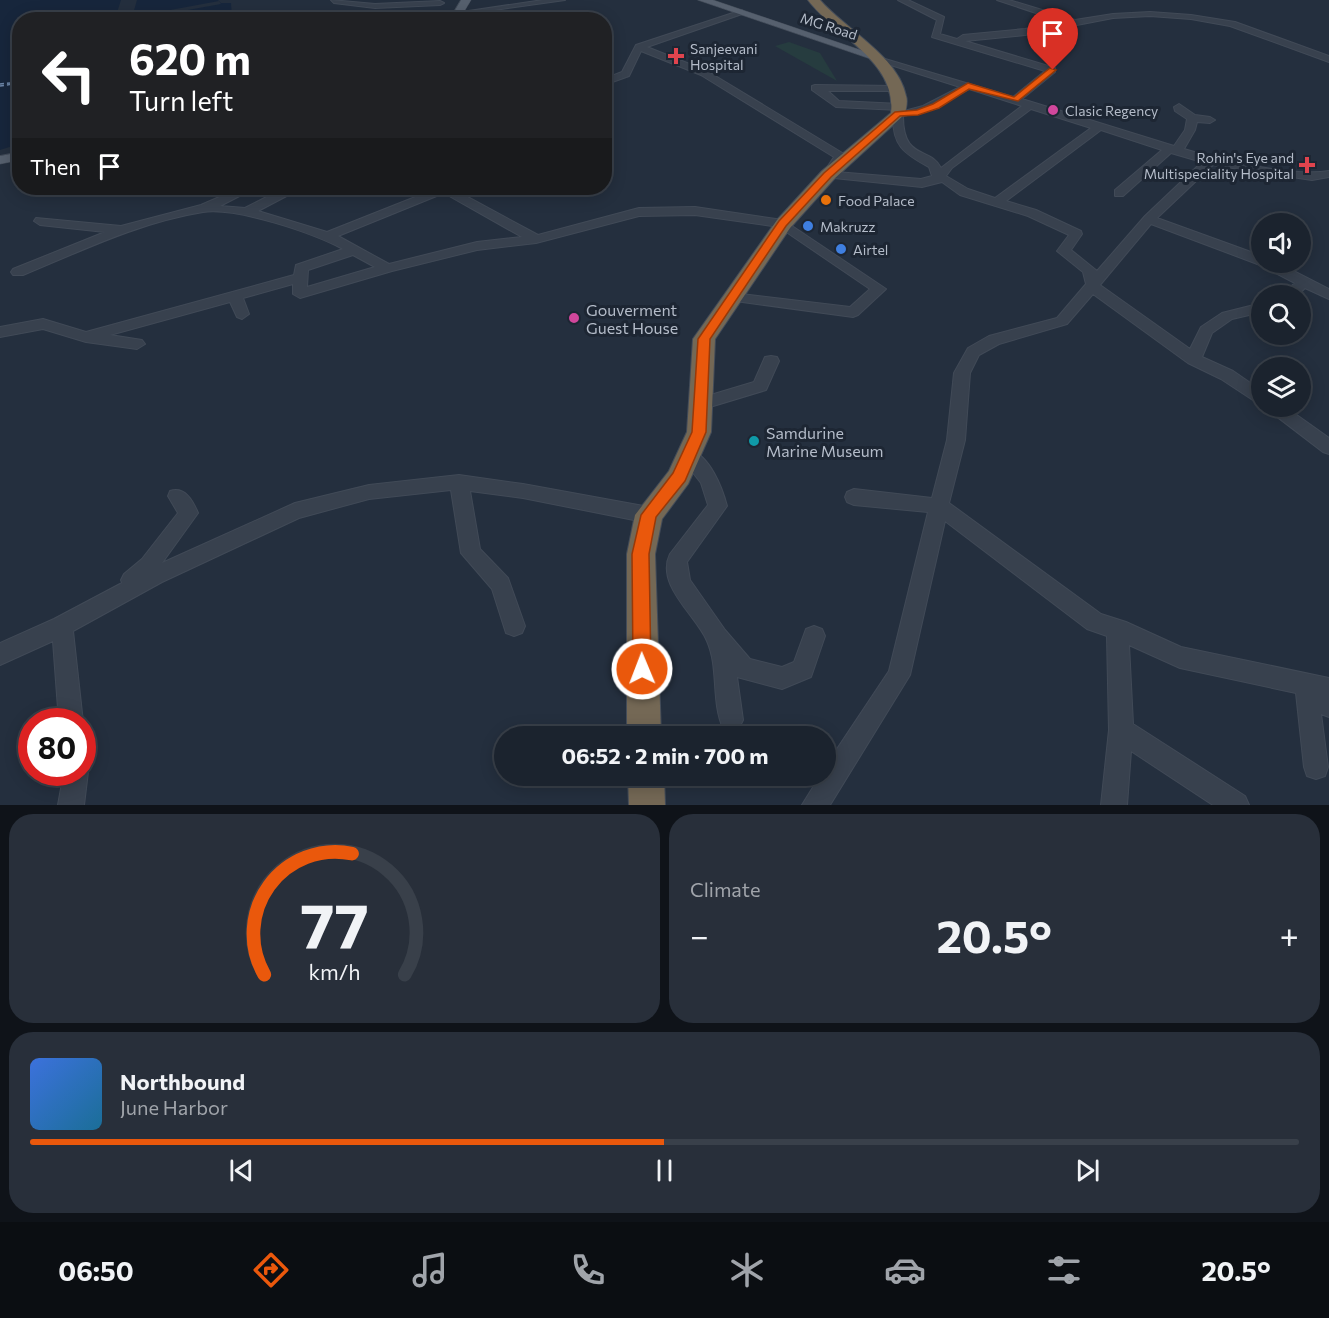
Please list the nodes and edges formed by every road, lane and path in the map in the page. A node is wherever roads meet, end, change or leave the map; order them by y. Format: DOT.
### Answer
graph roads {
  1 [pos="335,0"];
  2 [pos="561,0"];
  3 [pos="703,0"];
  4 [pos="814,0"];
  5 [pos="907,0"];
  6 [pos="1001,0"];
  7 [pos="440,2"];
  8 [pos="373,3"];
  9 [pos="340,10"];
  10 [pos="416,12"];
  11 [pos="482,12"];
  12 [pos="739,12"];
  13 [pos="1075,23"];
  14 [pos="959,42"];
  15 [pos="639,47"];
  16 [pos="878,58"];
  17 [pos="1329,59"];
  18 [pos="612,79"];
  19 [pos="968,86"];
  20 [pos="1015,100"];
  21 [pos="898,103"];
  22 [pos="1029,105"];
  23 [pos="1179,107"];
  24 [pos="1192,118"];
  25 [pos="1210,120"];
  26 [pos="1100,126"];
  27 [pos="1174,149"];
  28 [pos="1210,161"];
  29 [pos="1329,174"];
  30 [pos="828,175"];
  31 [pos="938,177"];
  32 [pos="1119,193"];
  33 [pos="234,195"];
  34 [pos="279,195"];
  35 [pos="431,195"];
  36 [pos="457,195"];
  37 [pos="996,203"];
  38 [pos="205,208"];
  39 [pos="247,212"];
  40 [pos="1149,219"];
  41 [pos="40,221"];
  42 [pos="783,224"];
  43 [pos="129,227"];
  44 [pos="328,236"];
  45 [pos="536,238"];
  46 [pos="354,250"];
  47 [pos="1251,257"];
  48 [pos="387,268"];
  49 [pos="18,272"];
  50 [pos="1286,273"];
  51 [pos="300,278"];
  52 [pos="1305,282"];
  53 [pos="1301,285"];
  54 [pos="1093,287"];
  55 [pos="235,295"];
  56 [pos="1329,295"];
  57 [pos="733,297"];
  58 [pos="1251,310"];
  59 [pos="242,314"];
  60 [pos="0,332"];
  61 [pos="86,337"];
  62 [pos="137,344"];
  63 [pos="1193,359"];
  64 [pos="771,361"];
  65 [pos="1251,392"];
  66 [pos="700,404"];
  67 [pos="1287,417"];
  68 [pos="1329,447"];
  69 [pos="689,456"];
  70 [pos="459,482"];
  71 [pos="177,496"];
  72 [pos="854,497"];
  73 [pos="939,506"];
  74 [pos="649,515"];
  75 [pos="92,610"];
  76 [pos="62,626"];
  77 [pos="514,626"];
  78 [pos="1118,629"];
  79 [pos="814,636"];
  80 [pos="717,637"];
  81 [pos="0,654"];
  82 [pos="1318,694"];
  83 [pos="70,708"];
  84 [pos="731,720"];
  85 [pos="644,726"];
  86 [pos="1121,730"];
  87 [pos="1316,766"];
  88 [pos="74,786"];
  89 [pos="646,786"];
  90 [pos="71,805"];
  91 [pos="646,805"];
  92 [pos="815,805"];
  93 [pos="1114,805"];
  94 [pos="1236,805"];
  1 -- 8 [label="street"];
  1 -- 9 [label="street"];
  2 -- 11 [label="street"];
  3 -- 12 [label="main road, MG Road"];
  4 -- 16 [label="highway"];
  5 -- 14 [label="street"];
  6 -- 13 [label="street"];
  7 -- 8 [label="street"];
  7 -- 10 [label="street"];
  12 -- 15 [label="street"];
  12 -- 16 [label="main road, MG Road"];
  13 -- 14 [label="street"];
  13 -- 17 [label="street"];
  14 -- 20 [label="street"];
  15 -- 18 [label="street"];
  15 -- 30 [label="street"];
  16 -- 19 [label="street"];
  16 -- 21 [label="highway"];
  19 -- 20 [label="street"];
  19 -- 21 [label="street"];
  20 -- 22 [label="street"];
  21 -- 21 [label="street"];
  21 -- 30 [label="highway"];
  21 -- 31 [label="street"];
  22 -- 26 [label="street"];
  22 -- 31 [label="street"];
  23 -- 24 [label="street"];
  24 -- 25 [label="street"];
  24 -- 27 [label="street"];
  26 -- 27 [label="street"];
  26 -- 37 [label="street"];
  27 -- 28 [label="street"];
  27 -- 32 [label="street"];
  28 -- 29 [label="street"];
  28 -- 40 [label="street"];
  30 -- 31 [label="street"];
  30 -- 42 [label="highway"];
  31 -- 37 [label="street"];
  33 -- 38 [label="street"];
  34 -- 39 [label="street"];
  35 -- 44 [label="street"];
  36 -- 45 [label="street"];
  37 -- 54 [label="street"];
  38 -- 39 [label="street"];
  38 -- 43 [label="street"];
  39 -- 44 [label="street"];
  40 -- 47 [label="street"];
  40 -- 54 [label="street"];
  41 -- 43 [label="street"];
  42 -- 45 [label="street"];
  42 -- 57 [label="highway"];
  42 -- 57 [label="street"];
  43 -- 49 [label="street"];
  44 -- 46 [label="street"];
  45 -- 48 [label="street"];
  46 -- 48 [label="street"];
  46 -- 51 [label="street"];
  48 -- 51 [label="street"];
  50 -- 52 [label="street"];
  51 -- 55 [label="street"];
  52 -- 53 [label="street"];
  52 -- 56 [label="street"];
  54 -- 63 [label="street"];
  54 -- 73 [label="street"];
  55 -- 59 [label="street"];
  55 -- 61 [label="street"];
  57 -- 66 [label="highway"];
  58 -- 63 [label="street"];
  60 -- 61 [label="street"];
  61 -- 62 [label="street"];
  63 -- 65 [label="street"];
  64 -- 66 [label="street"];
  66 -- 69 [label="highway"];
  67 -- 68 [label="street"];
  69 -- 74 [label="highway"];
  69 -- 80 [label="street"];
  70 -- 74 [label="street"];
  70 -- 75 [label="street"];
  70 -- 77 [label="street"];
  71 -- 75 [label="street"];
  72 -- 73 [label="street"];
  73 -- 78 [label="street"];
  73 -- 92 [label="street"];
  74 -- 85 [label="highway"];
  75 -- 76 [label="street"];
  76 -- 81 [label="street"];
  76 -- 83 [label="street"];
  78 -- 82 [label="street"];
  78 -- 86 [label="street"];
  79 -- 80 [label="street"];
  80 -- 84 [label="street"];
  82 -- 87 [label="street"];
  86 -- 93 [label="street"];
  86 -- 94 [label="street"];
  88 -- 90 [label="street"];
  89 -- 91 [label="highway"];
}
